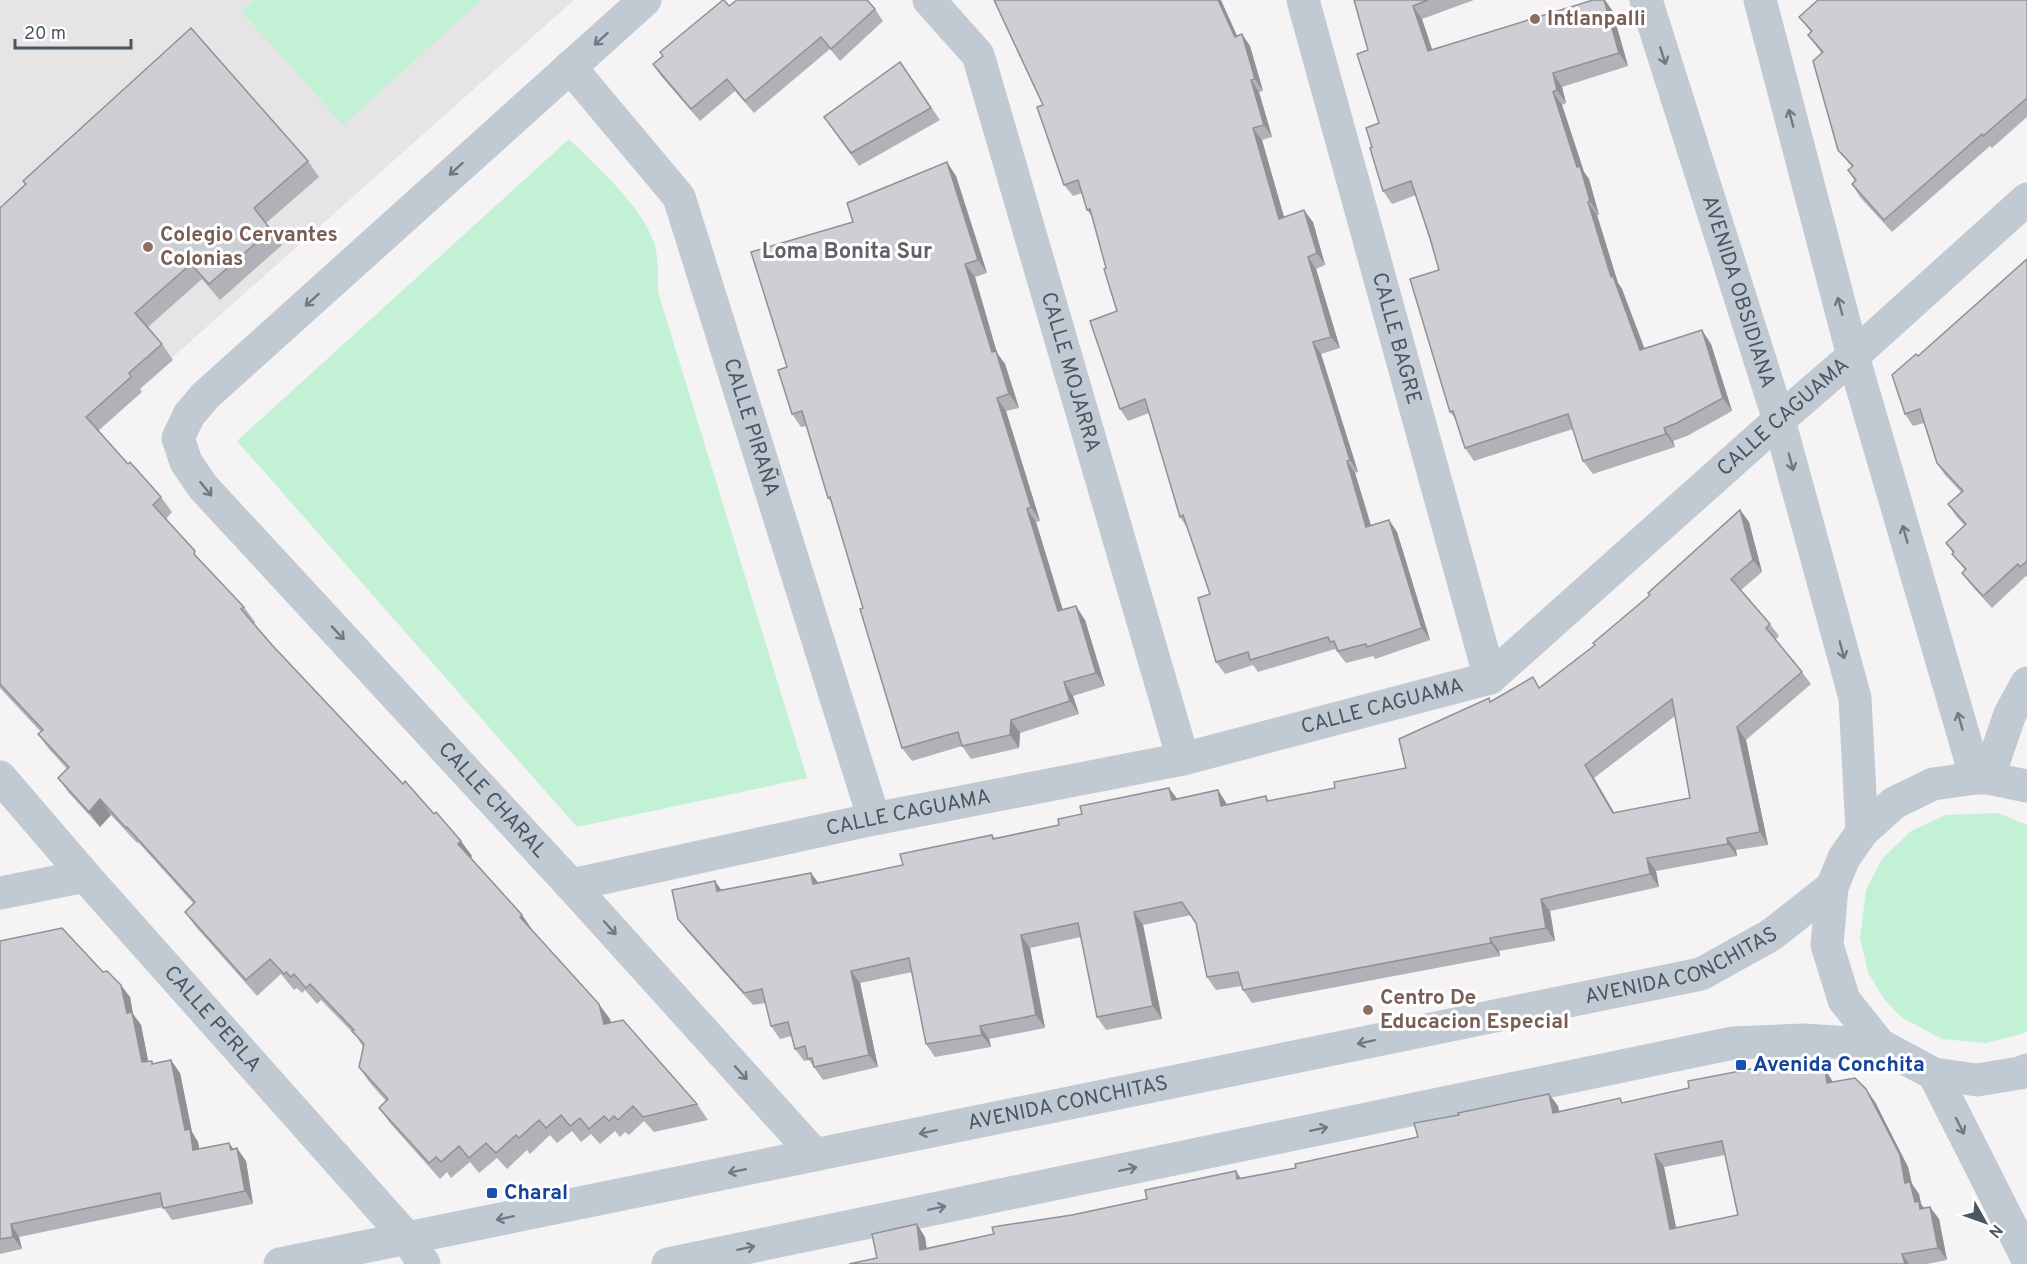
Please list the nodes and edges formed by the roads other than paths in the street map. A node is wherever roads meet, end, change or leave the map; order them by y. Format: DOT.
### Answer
graph roads {
  1 [pos="645,0"];
  2 [pos="929,0"];
  3 [pos="1303,0"];
  4 [pos="1646,0"];
  5 [pos="1763,1"];
  6 [pos="570,67"];
  7 [pos="2027,199"];
  8 [pos="1853,356"];
  9 [pos="1779,420"];
  10 [pos="1490,678"];
  11 [pos="2027,683"];
  12 [pos="1183,759"];
  13 [pos="0,777"];
  14 [pos="1982,778"];
  15 [pos="2027,786"];
  16 [pos="874,819"];
  17 [pos="1862,832"];
  18 [pos="85,876"];
  19 [pos="571,885"];
  20 [pos="1832,887"];
  21 [pos="0,893"];
  22 [pos="1880,1045"];
  23 [pos="2027,1070"];
  24 [pos="1934,1074"];
  25 [pos="814,1155"];
  26 [pos="416,1251"];
  27 [pos="2027,1258"];
  28 [pos="280,1264"];
  29 [pos="668,1264"];
  1 -- 6 [label="street, one-way"];
  2 -- 12 [label="street, CALLE MOJARRA"];
  3 -- 10 [label="street, CALLE BAGRE"];
  4 -- 9 [label="street, AVENIDA OBSIDIANA, one-way"];
  8 -- 5 [label="street, one-way"];
  6 -- 16 [label="street, CALLE PIRAÑA"];
  6 -- 19 [label="street, CALLE CHARAL, one-way"];
  7 -- 8 [label="street, CALLE CAGUAMA"];
  8 -- 9 [label="street, CALLE CAGUAMA"];
  14 -- 8 [label="street, one-way"];
  9 -- 10 [label="street, CALLE CAGUAMA"];
  9 -- 17 [label="street, AVENIDA OBSIDIANA, one-way"];
  10 -- 12 [label="street, CALLE CAGUAMA"];
  11 -- 14 [label="street"];
  12 -- 16 [label="street, CALLE CAGUAMA"];
  13 -- 18 [label="street, CALLE PERLA"];
  14 -- 15 [label="street"];
  14 -- 17 [label="street"];
  16 -- 19 [label="street, CALLE CAGUAMA"];
  17 -- 20 [label="street"];
  18 -- 21 [label="street"];
  18 -- 26 [label="street, CALLE PERLA"];
  19 -- 25 [label="street, CALLE CHARAL, one-way"];
  20 -- 22 [label="street"];
  20 -- 25 [label="street, AVENIDA CONCHITAS, one-way"];
  22 -- 24 [label="street"];
  29 -- 22 [label="street, one-way"];
  23 -- 24 [label="street"];
  24 -- 27 [label="street, one-way"];
  25 -- 26 [label="street, AVENIDA CONCHITAS, one-way"];
  26 -- 28 [label="street, AVENIDA CONCHITAS"];
}
